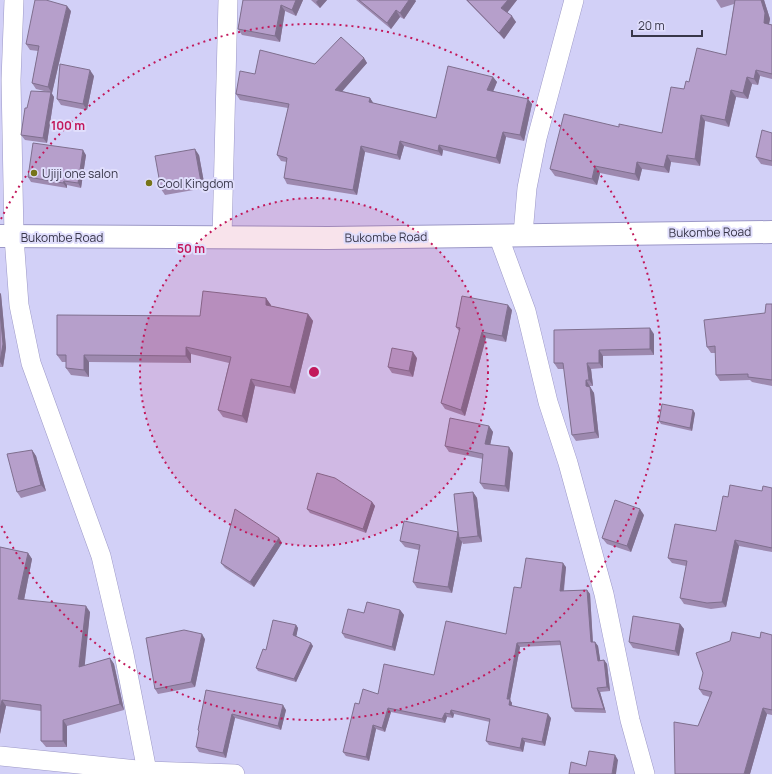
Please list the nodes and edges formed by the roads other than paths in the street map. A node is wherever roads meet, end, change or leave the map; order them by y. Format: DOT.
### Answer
graph roads {
  1 [pos="14,0"];
  2 [pos="228,0"];
  3 [pos="574,0"];
  4 [pos="772,232"];
  5 [pos="524,234"];
  6 [pos="498,235"];
  7 [pos="7,237"];
  8 [pos="222,238"];
  9 [pos="0,756"];
  10 [pos="22,766"];
  11 [pos="158,772"];
  12 [pos="235,774"];
  13 [pos="645,774"];
  1 -- 7 [label="street"];
  2 -- 8 [label="street"];
  3 -- 5 [label="street"];
  4 -- 5 [label="main road, Bukombe Road"];
  5 -- 6 [label="main road, Bukombe Road"];
  6 -- 8 [label="main road, Bukombe Road"];
  6 -- 13 [label="street"];
  7 -- 8 [label="main road, Bukombe Road"];
  7 -- 11 [label="street"];
  9 -- 10 [label="street"];
  10 -- 11 [label="street"];
  11 -- 12 [label="street"];
}
